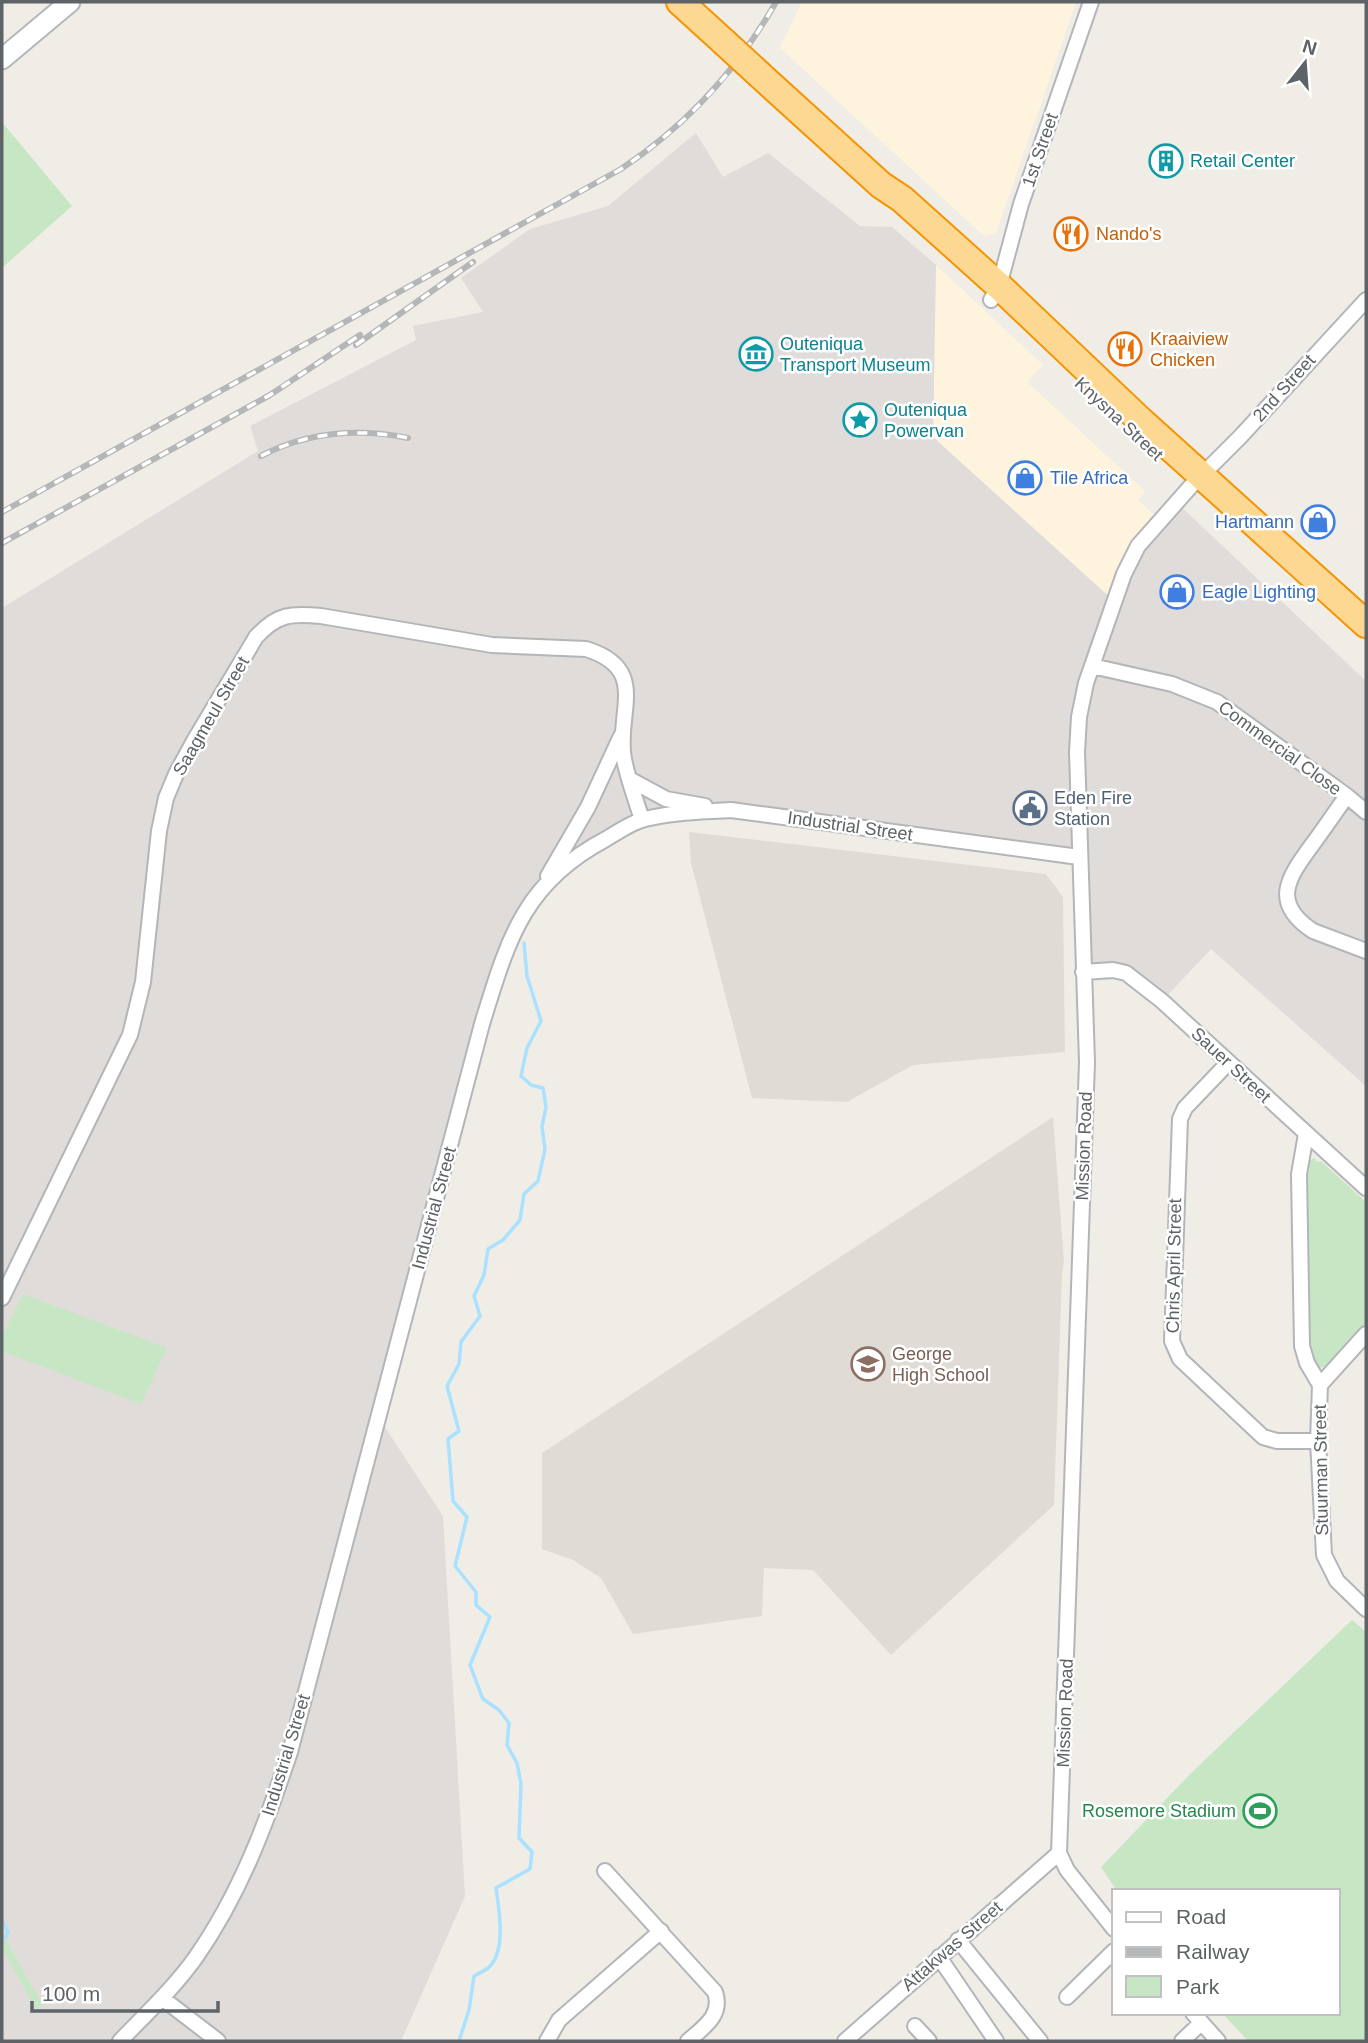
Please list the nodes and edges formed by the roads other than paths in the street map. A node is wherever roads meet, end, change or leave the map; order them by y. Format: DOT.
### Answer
graph roads {
  1 [pos="680,2"];
  2 [pos="1091,2"];
  3 [pos="59,5"];
  4 [pos="2,59"];
  5 [pos="995,293"];
  6 [pos="1366,300"];
  7 [pos="1196,480"];
  8 [pos="1366,624"];
  9 [pos="1366,645"];
  10 [pos="1092,666"];
  11 [pos="623,730"];
  12 [pos="631,780"];
  13 [pos="1347,796"];
  14 [pos="730,810"];
  15 [pos="1366,812"];
  16 [pos="642,820"];
  17 [pos="1079,857"];
  18 [pos="541,889"];
  19 [pos="1366,951"];
  20 [pos="1083,972"];
  21 [pos="1228,1062"];
  22 [pos="1306,1134"];
  23 [pos="1366,1188"];
  24 [pos="2,1298"];
  25 [pos="1366,1334"];
  26 [pos="1320,1385"];
  27 [pos="1318,1441"];
  28 [pos="1366,1609"];
  29 [pos="1059,1853"];
  30 [pos="605,1871"];
  31 [pos="1112,1926"];
  32 [pos="660,1931"];
  33 [pos="958,1940"];
  34 [pos="1112,1953"];
  35 [pos="939,1957"];
  36 [pos="1067,1997"];
  37 [pos="162,1998"];
  38 [pos="1197,2018"];
  39 [pos="915,2026"];
  40 [pos="988,2038"];
  41 [pos="120,2041"];
  42 [pos="218,2041"];
  43 [pos="547,2041"];
  44 [pos="688,2041"];
  45 [pos="845,2041"];
  46 [pos="929,2041"];
  47 [pos="1040,2041"];
  48 [pos="1182,2041"];
  49 [pos="1218,2041"];
  1 -- 5 [label="highway, Knysna Street, bridge"];
  2 -- 5 [label="street, 1st Street"];
  3 -- 4 [label="street"];
  5 -- 7 [label="highway, Knysna Street"];
  6 -- 7 [label="street, 2nd Street"];
  7 -- 8 [label="highway, Knysna Street"];
  7 -- 9 [label="highway, Knysna Street"];
  7 -- 10 [label="street, Mission Road"];
  10 -- 13 [label="street, Commercial Close"];
  10 -- 17 [label="street, Mission Road"];
  11 -- 12 [label="street, Saagmeul Street"];
  11 -- 18 [label="street"];
  11 -- 24 [label="street, Saagmeul Street"];
  12 -- 14 [label="street"];
  12 -- 16 [label="street, Saagmeul Street"];
  13 -- 15 [label="street, Commercial Close"];
  13 -- 19 [label="street, Commercial Close"];
  14 -- 16 [label="street, Industrial Street"];
  14 -- 17 [label="street, Industrial Street"];
  16 -- 18 [label="street, Industrial Street"];
  17 -- 20 [label="street, Mission Road"];
  18 -- 37 [label="street, Industrial Street"];
  20 -- 21 [label="street, Sauer Street"];
  20 -- 29 [label="street, Mission Road"];
  21 -- 22 [label="street, Sauer Street"];
  21 -- 27 [label="street, Chris April Street"];
  22 -- 23 [label="street, Sauer Street"];
  22 -- 26 [label="street"];
  25 -- 26 [label="street, Stuurman Street"];
  26 -- 27 [label="street, Stuurman Street"];
  27 -- 28 [label="street, Stuurman Street"];
  29 -- 31 [label="street"];
  29 -- 33 [label="street, Attakwas Street"];
  30 -- 32 [label="street"];
  32 -- 43 [label="street"];
  32 -- 44 [label="street"];
  33 -- 35 [label="street, Attakwas Street"];
  33 -- 47 [label="street"];
  34 -- 36 [label="street"];
  35 -- 40 [label="street"];
  35 -- 45 [label="street, Attakwas Street"];
  37 -- 41 [label="street, Industrial Street"];
  37 -- 42 [label="street"];
  38 -- 48 [label="street"];
  38 -- 49 [label="street"];
  39 -- 46 [label="street"];
}
